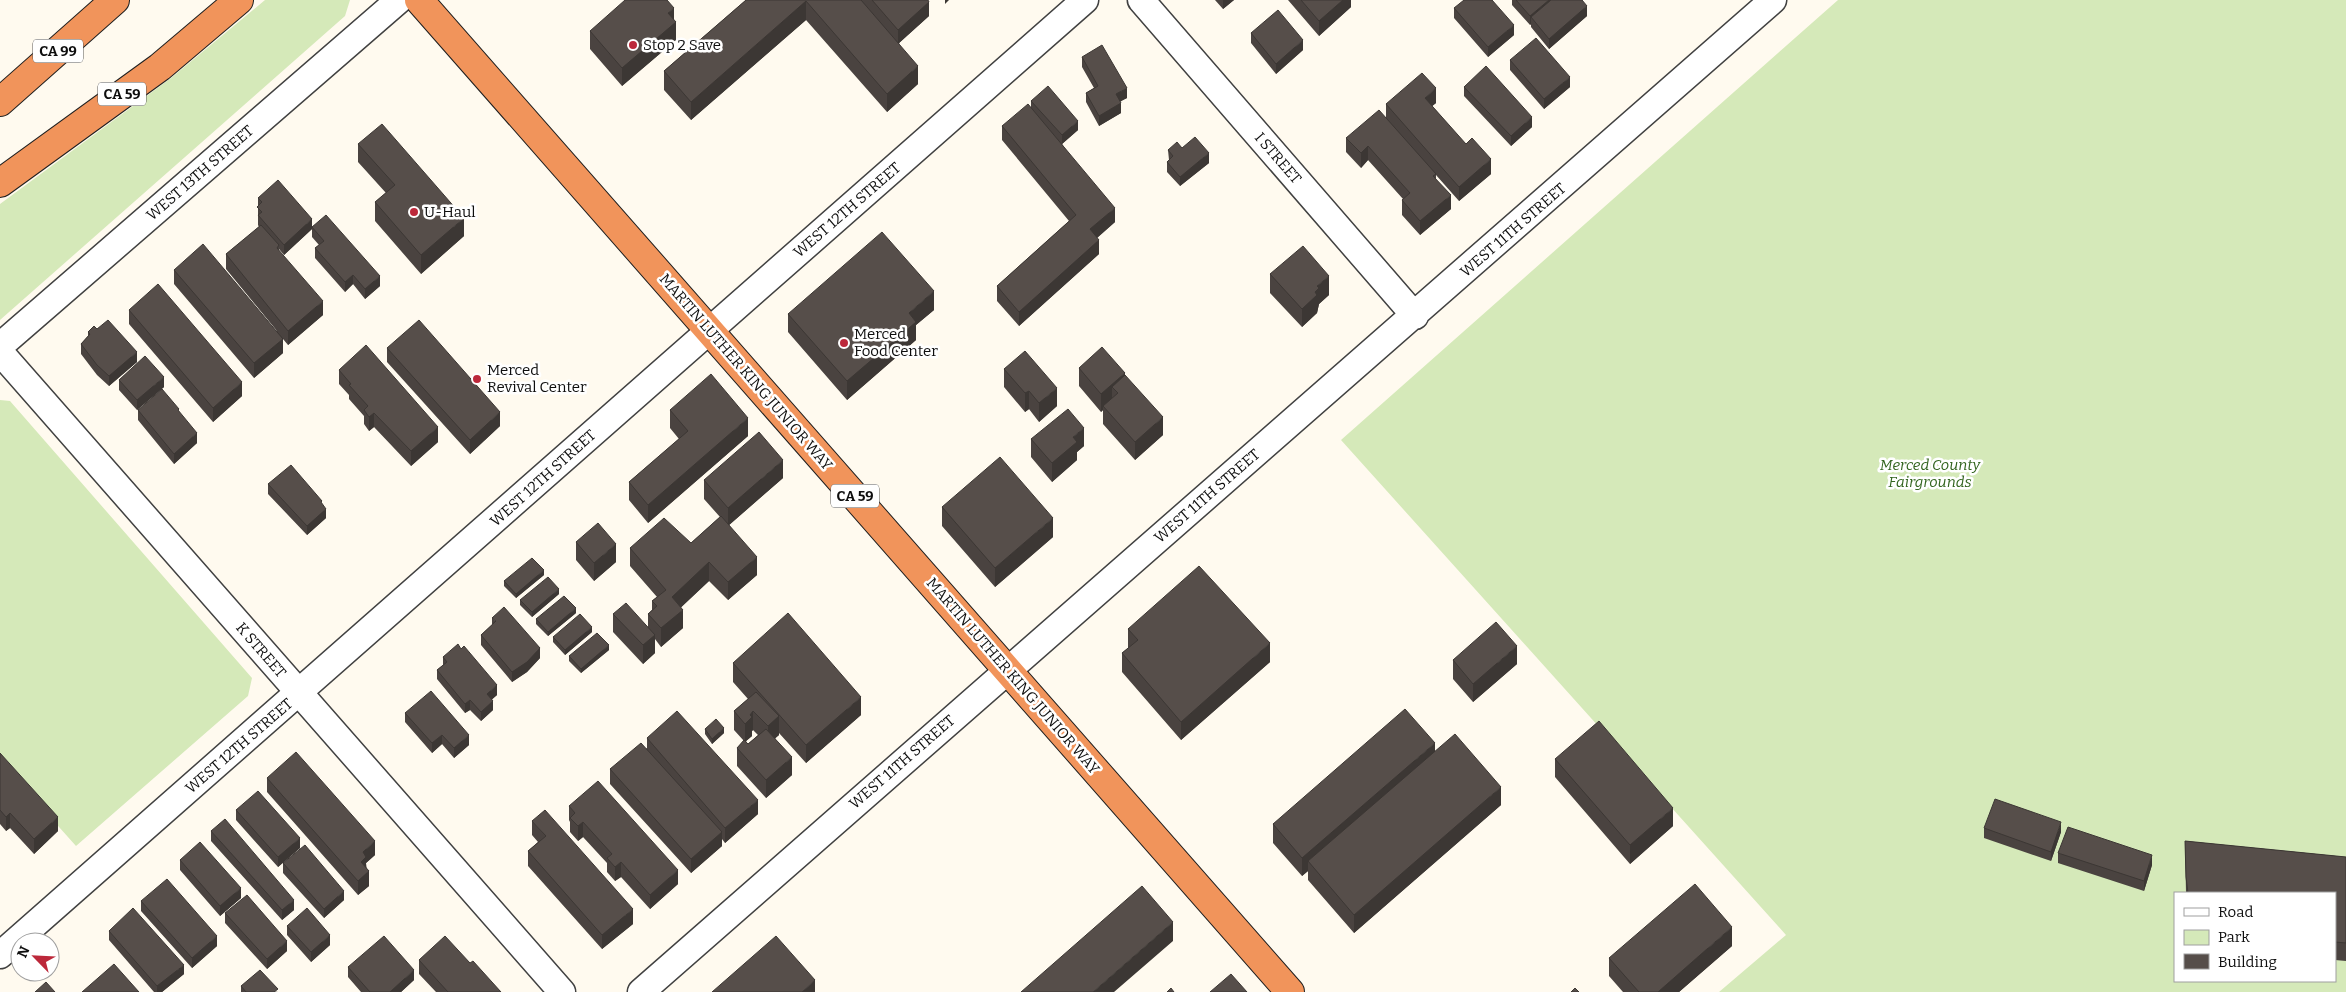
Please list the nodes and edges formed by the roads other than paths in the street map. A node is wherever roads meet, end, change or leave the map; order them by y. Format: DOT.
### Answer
graph roads {
  1 [pos="115,0"];
  2 [pos="239,0"];
  3 [pos="399,0"];
  4 [pos="419,0"];
  5 [pos="1086,0"];
  6 [pos="1140,0"];
  7 [pos="1773,0"];
  8 [pos="0,102"];
  9 [pos="0,183"];
  10 [pos="1415,316"];
  11 [pos="710,330"];
  12 [pos="0,346"];
  13 [pos="0,352"];
  14 [pos="1007,670"];
  15 [pos="300,694"];
  16 [pos="0,955"];
  17 [pos="562,992"];
  18 [pos="642,992"];
  19 [pos="1290,992"];
  1 -- 8 [label="highway, CA 99"];
  2 -- 9 [label="highway, CA 59"];
  3 -- 12 [label="street, WEST 13TH STREET"];
  4 -- 11 [label="highway, MARTIN LUTHER KING JUNIOR WAY / CA 59"];
  5 -- 11 [label="street, WEST 12TH STREET"];
  6 -- 10 [label="street, I STREET"];
  7 -- 10 [label="street, WEST 11TH STREET"];
  10 -- 14 [label="street, WEST 11TH STREET"];
  11 -- 14 [label="highway, MARTIN LUTHER KING JUNIOR WAY / CA 59"];
  11 -- 15 [label="street, WEST 12TH STREET"];
  13 -- 15 [label="street, K STREET"];
  14 -- 18 [label="street, WEST 11TH STREET"];
  14 -- 19 [label="highway, MARTIN LUTHER KING JUNIOR WAY / CA 59"];
  15 -- 16 [label="street, WEST 12TH STREET"];
  15 -- 17 [label="street, K STREET"];
}
